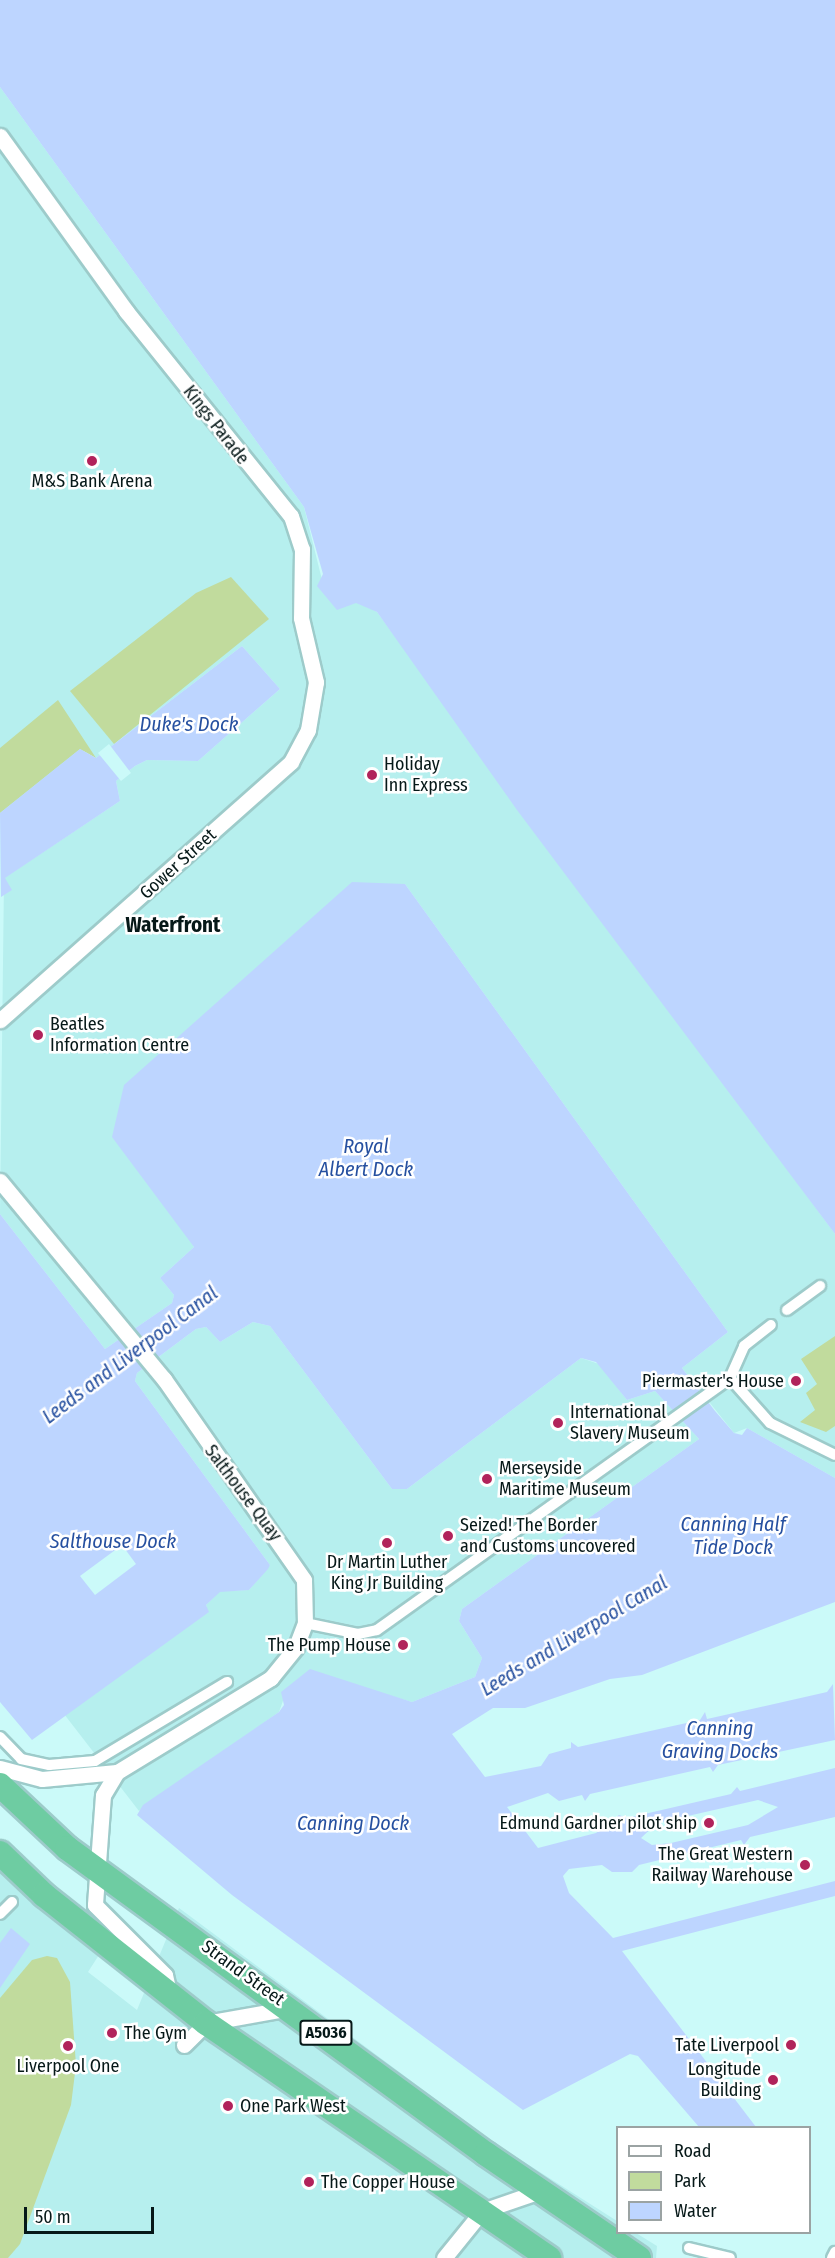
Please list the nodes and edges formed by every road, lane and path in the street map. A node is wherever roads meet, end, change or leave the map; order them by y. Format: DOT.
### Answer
graph roads {
  1 [pos="0,136"];
  2 [pos="297,752"];
  3 [pos="0,1020"];
  4 [pos="0,1181"];
  5 [pos="820,1286"];
  6 [pos="787,1311"];
  7 [pos="771,1325"];
  8 [pos="726,1381"];
  9 [pos="835,1455"];
  10 [pos="305,1623"];
  11 [pos="227,1682"];
  12 [pos="0,1737"];
  13 [pos="0,1768"];
  14 [pos="117,1772"];
  15 [pos="0,1785"];
  16 [pos="0,1853"];
  17 [pos="97,1865"];
  18 [pos="12,1902"];
  19 [pos="0,1914"];
  20 [pos="169,1992"];
  21 [pos="291,2008"];
  22 [pos="206,2023"];
  23 [pos="184,2045"];
  24 [pos="543,2190"];
  25 [pos="482,2211"];
  26 [pos="689,2248"];
  27 [pos="835,2252"];
  28 [pos="444,2258"];
  29 [pos="549,2258"];
  30 [pos="639,2258"];
  31 [pos="730,2258"];
  32 [pos="832,2258"];
  1 -- 2 [label="street, Kings Parade"];
  2 -- 3 [label="street, Gower Street"];
  4 -- 10 [label="street, Salthouse Quay"];
  5 -- 6 [label="street"];
  7 -- 8 [label="street"];
  8 -- 9 [label="street"];
  8 -- 10 [label="street"];
  10 -- 14 [label="street, Salthouse Quay"];
  11 -- 12 [label="street"];
  13 -- 14 [label="street, Salthouse Quay"];
  14 -- 17 [label="street"];
  15 -- 17 [label="highway, Strand Street / A5036"];
  16 -- 20 [label="highway"];
  17 -- 20 [label="street"];
  17 -- 21 [label="highway, Strand Street / A5036"];
  18 -- 19 [label="street"];
  20 -- 22 [label="highway"];
  21 -- 22 [label="street"];
  21 -- 24 [label="highway, Strand Street / A5036"];
  22 -- 23 [label="street"];
  22 -- 25 [label="highway"];
  24 -- 25 [label="street"];
  24 -- 30 [label="highway, Strand Street / A5036"];
  25 -- 28 [label="street"];
  25 -- 29 [label="highway"];
  26 -- 31 [label="street"];
  27 -- 32 [label="street"];
}
